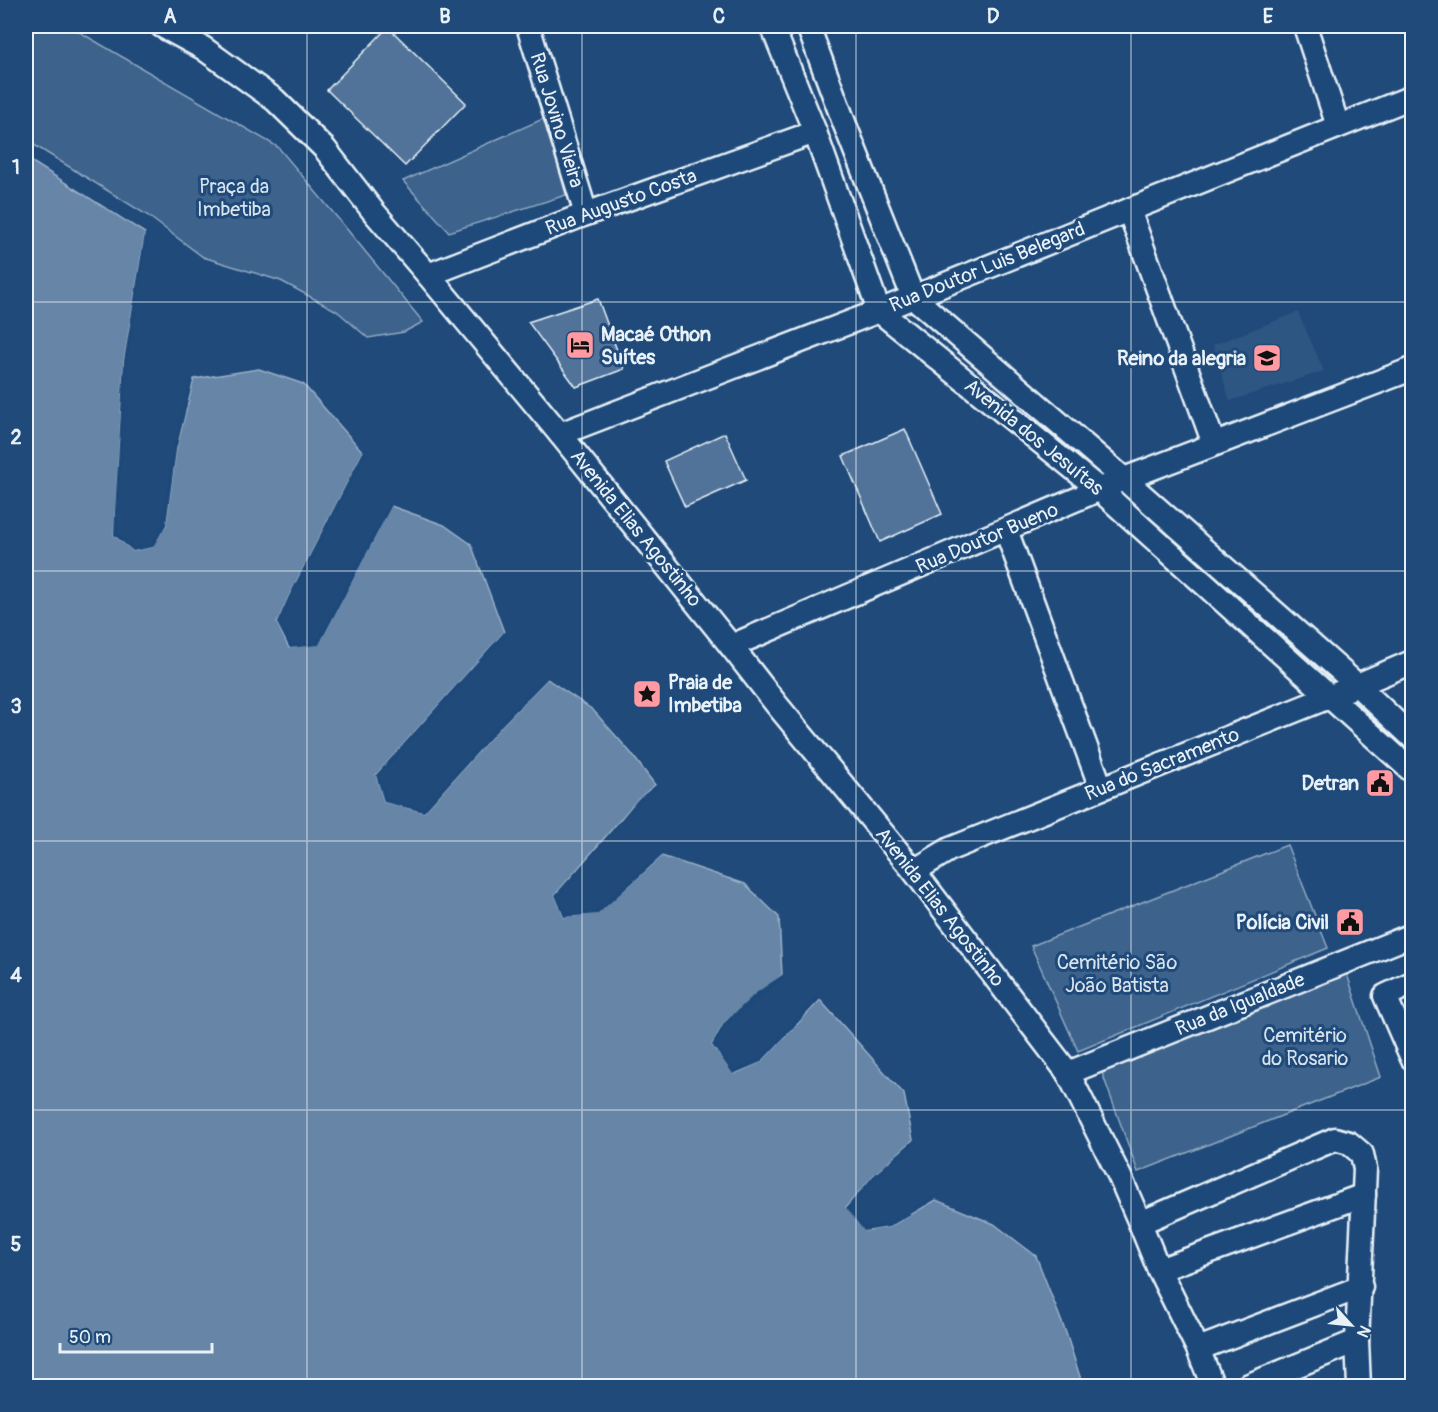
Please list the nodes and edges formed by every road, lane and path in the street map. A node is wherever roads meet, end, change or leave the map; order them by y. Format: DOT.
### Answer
graph roads {
  1 [pos="162,26"];
  2 [pos="528,26"];
  3 [pos="772,26"];
  4 [pos="808,26"];
  5 [pos="1305,26"];
  6 [pos="1413,97"];
  7 [pos="1338,126"];
  8 [pos="815,132"];
  9 [pos="1129,210"];
  10 [pos="586,214"];
  11 [pos="428,275"];
  12 [pos="913,297"];
  13 [pos="879,311"];
  14 [pos="1413,369"];
  15 [pos="560,434"];
  16 [pos="1214,444"];
  17 [pos="1124,479"];
  18 [pos="1100,490"];
  19 [pos="1006,530"];
  20 [pos="731,646"];
  21 [pos="1413,662"];
  22 [pos="1357,685"];
  23 [pos="1329,697"];
  24 [pos="1413,737"];
  25 [pos="1413,771"];
  26 [pos="1101,788"];
  27 [pos="914,871"];
  28 [pos="1413,935"];
  29 [pos="1413,983"];
  30 [pos="1413,1058"];
  31 [pos="1068,1073"];
  32 [pos="1364,1195"];
  33 [pos="1140,1223"];
  34 [pos="1159,1270"];
  35 [pos="1360,1287"];
  36 [pos="1357,1341"];
  37 [pos="1198,1349"];
  38 [pos="1213,1386"];
  39 [pos="1247,1386"];
  40 [pos="1359,1386"];
  1 -- 11 [label="street, Avenida Elias Agostinho"];
  2 -- 10 [label="street, Rua Jovino Vieira"];
  3 -- 8 [label="street"];
  4 -- 12 [label="street, Avenida dos Jesuítas"];
  5 -- 7 [label="street"];
  6 -- 7 [label="street, Rua Doutor Luis Belegard"];
  7 -- 9 [label="street, Rua Doutor Luis Belegard"];
  8 -- 10 [label="street, Rua Augusto Costa"];
  8 -- 13 [label="street"];
  9 -- 12 [label="street, Rua Doutor Luis Belegard"];
  9 -- 16 [label="street"];
  10 -- 11 [label="street, Rua Augusto Costa"];
  11 -- 15 [label="street, Avenida Elias Agostinho"];
  12 -- 13 [label="street, Rua Doutor Luis Belegard"];
  12 -- 17 [label="street, Avenida dos Jesuítas"];
  13 -- 15 [label="street, Rua Doutor Luis Belegard"];
  13 -- 18 [label="street, Avenida dos Jesuítas"];
  14 -- 16 [label="street, Rua Doutor Bueno"];
  15 -- 20 [label="street, Avenida Elias Agostinho"];
  16 -- 17 [label="street, Rua Doutor Bueno"];
  17 -- 18 [label="street, Rua Doutor Bueno"];
  17 -- 22 [label="street, Avenida dos Jesuítas"];
  18 -- 19 [label="street, Rua Doutor Bueno"];
  18 -- 23 [label="street, Avenida dos Jesuítas"];
  19 -- 20 [label="street, Rua Doutor Bueno"];
  19 -- 26 [label="street"];
  20 -- 27 [label="street, Avenida Elias Agostinho"];
  21 -- 22 [label="street, Rua do Sacramento"];
  22 -- 23 [label="street, Rua do Sacramento"];
  22 -- 24 [label="street, Avenida dos Jesuítas"];
  23 -- 25 [label="street, Avenida dos Jesuítas"];
  23 -- 26 [label="street, Rua do Sacramento"];
  26 -- 27 [label="street, Rua do Sacramento"];
  27 -- 31 [label="street, Avenida Elias Agostinho"];
  28 -- 31 [label="street, Rua da Igualdade"];
  29 -- 30 [label="street"];
  31 -- 33 [label="street, Avenida Elias Agostinho"];
  32 -- 33 [label="street"];
  32 -- 34 [label="street"];
  32 -- 35 [label="street"];
  33 -- 34 [label="street, Avenida Elias Agostinho"];
  34 -- 37 [label="street, Avenida Elias Agostinho"];
  35 -- 36 [label="street"];
  35 -- 37 [label="street"];
  36 -- 39 [label="street"];
  36 -- 40 [label="street"];
  37 -- 38 [label="street, Avenida Elias Agostinho"];
}
